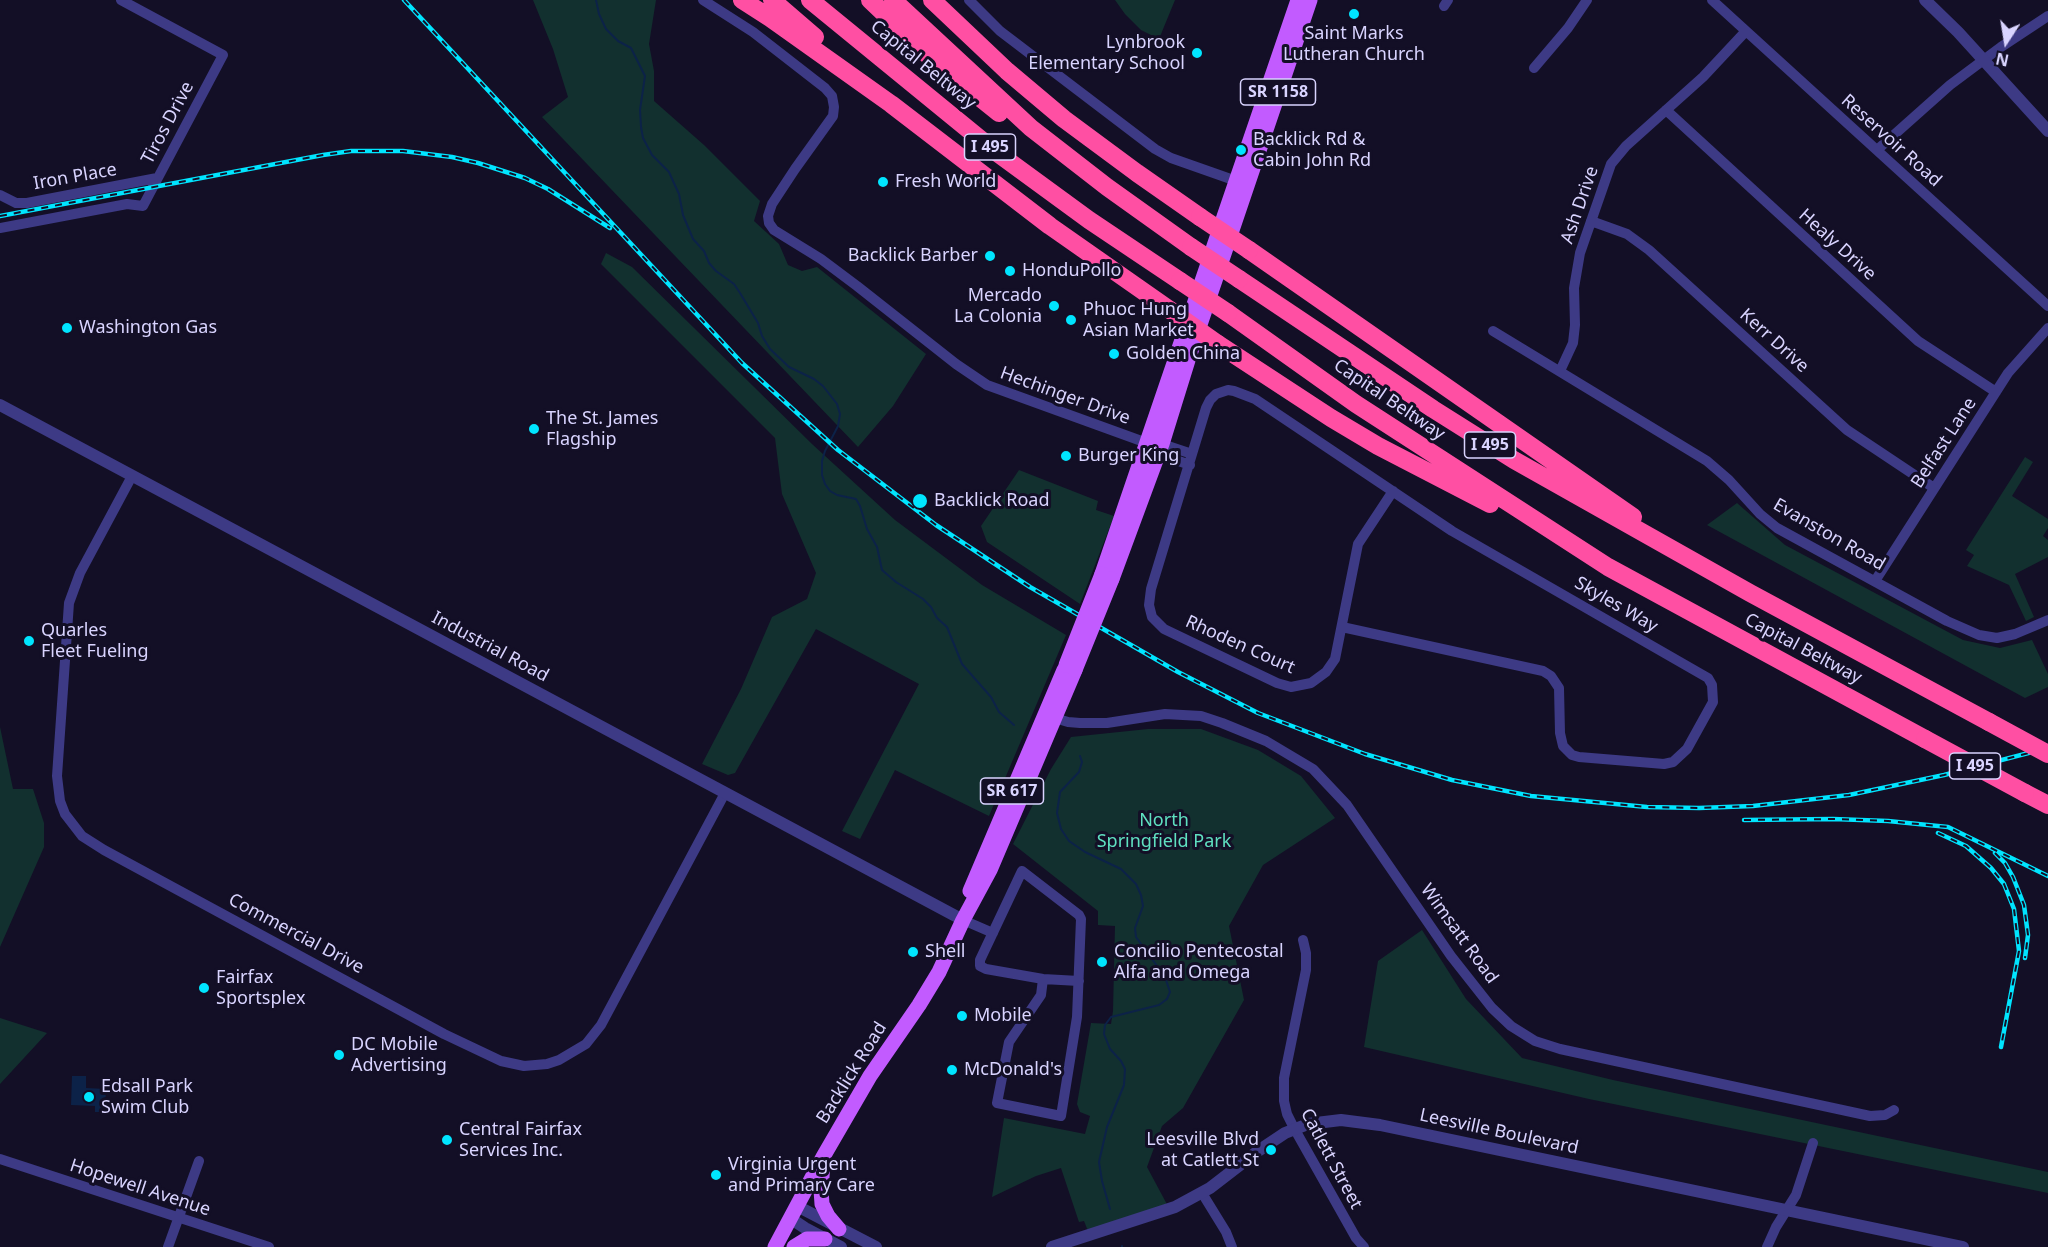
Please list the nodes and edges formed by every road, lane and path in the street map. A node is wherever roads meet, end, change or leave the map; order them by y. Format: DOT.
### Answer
graph roads {
  1 [pos="121,0"];
  2 [pos="703,0"];
  3 [pos="742,0"];
  4 [pos="772,0"];
  5 [pos="810,0"];
  6 [pos="829,0"];
  7 [pos="870,0"];
  8 [pos="892,0"];
  9 [pos="932,0"];
  10 [pos="969,0"];
  11 [pos="1298,0"];
  12 [pos="1310,0"];
  13 [pos="1587,0"];
  14 [pos="1712,0"];
  15 [pos="1925,0"];
  16 [pos="2048,16"];
  17 [pos="1746,31"];
  18 [pos="1984,59"];
  19 [pos="1534,68"];
  20 [pos="891,104"];
  21 [pos="1666,110"];
  22 [pos="2048,131"];
  23 [pos="1877,150"];
  24 [pos="157,178"];
  25 [pos="1241,183"];
  26 [pos="1107,187"];
  27 [pos="0,195"];
  28 [pos="1591,221"];
  29 [pos="0,228"];
  30 [pos="1180,281"];
  31 [pos="2048,306"];
  32 [pos="2048,328"];
  33 [pos="1493,331"];
  34 [pos="1560,371"];
  35 [pos="1996,392"];
  36 [pos="0,405"];
  37 [pos="1156,447"];
  38 [pos="1191,459"];
  39 [pos="132,476"];
  40 [pos="1934,488"];
  41 [pos="1393,491"];
  42 [pos="1608,567"];
  43 [pos="1875,581"];
  44 [pos="1750,593"];
  45 [pos="2048,620"];
  46 [pos="1342,627"];
  47 [pos="1050,717"];
  48 [pos="2048,754"];
  49 [pos="725,793"];
  50 [pos="2048,805"];
  51 [pos="963,920"];
  52 [pos="993,933"];
  53 [pos="1303,940"];
  54 [pos="1043,979"];
  55 [pos="1079,981"];
  56 [pos="1894,1110"];
  57 [pos="1294,1128"];
  58 [pos="1814,1143"];
  59 [pos="823,1156"];
  60 [pos="0,1159"];
  61 [pos="199,1161"];
  62 [pos="1202,1193"];
  63 [pos="1787,1210"];
  64 [pos="794,1212"];
  65 [pos="179,1218"];
  66 [pos="839,1229"];
  67 [pos="825,1239"];
  68 [pos="168,1247"];
  69 [pos="269,1247"];
  70 [pos="775,1247"];
  71 [pos="794,1247"];
  72 [pos="841,1247"];
  73 [pos="876,1247"];
  74 [pos="1052,1247"];
  75 [pos="1232,1247"];
  76 [pos="1364,1247"];
  77 [pos="1767,1247"];
  78 [pos="1963,1247"];
  1 -- 24 [label="street, Tiros Drive"];
  2 -- 37 [label="street, Hechinger Drive"];
  3 -- 20 [label="highway"];
  4 -- 20 [label="highway"];
  5 -- 30 [label="highway, Capital Beltway / I 495"];
  6 -- 30 [label="highway"];
  7 -- 26 [label="highway"];
  8 -- 26 [label="highway, Capital Beltway / I 495"];
  9 -- 44 [label="highway, bridge"];
  10 -- 25 [label="street"];
  11 -- 25 [label="main road, Backlick Road / SR 617"];
  12 -- 25 [label="main road, Backlick Road / SR 1158"];
  13 -- 19 [label="street"];
  14 -- 17 [label="street, Reservoir Road"];
  15 -- 18 [label="street"];
  16 -- 18 [label="street"];
  17 -- 21 [label="street, Ash Drive"];
  17 -- 23 [label="street, Reservoir Road"];
  18 -- 22 [label="street"];
  18 -- 23 [label="street"];
  20 -- 42 [label="highway, bridge"];
  21 -- 28 [label="street, Ash Drive"];
  21 -- 35 [label="street, Healy Drive"];
  23 -- 31 [label="street, Reservoir Road"];
  24 -- 27 [label="street, Iron Place"];
  24 -- 29 [label="street, Tiros Drive"];
  25 -- 37 [label="main road, Backlick Road / SR 617"];
  26 -- 44 [label="highway, Capital Beltway / I 495, bridge"];
  28 -- 34 [label="street, Ash Drive"];
  28 -- 40 [label="street, Kerr Drive"];
  30 -- 42 [label="highway, Capital Beltway / I 495, bridge"];
  32 -- 35 [label="street, Belfast Lane"];
  33 -- 34 [label="street, Evanston Road"];
  34 -- 43 [label="street, Evanston Road"];
  35 -- 40 [label="street, Belfast Lane"];
  36 -- 39 [label="street, Industrial Road"];
  37 -- 38 [label="street"];
  37 -- 47 [label="main road, Backlick Road / SR 617, bridge"];
  38 -- 41 [label="street, Skyles Way"];
  38 -- 46 [label="street, Rhoden Court"];
  39 -- 49 [label="street, Industrial Road"];
  39 -- 49 [label="street, Commercial Drive"];
  40 -- 43 [label="street, Belfast Lane"];
  41 -- 46 [label="street, Rhoden Court"];
  41 -- 46 [label="street, Skyles Way"];
  42 -- 50 [label="highway, Capital Beltway / I 495, bridge"];
  43 -- 45 [label="street, Evanston Road"];
  44 -- 48 [label="highway, Capital Beltway / I 495, bridge"];
  47 -- 51 [label="main road, Backlick Road / SR 617"];
  47 -- 56 [label="street, Wimsatt Road"];
  49 -- 51 [label="street, Industrial Road"];
  51 -- 52 [label="street"];
  51 -- 59 [label="main road, Backlick Road / SR 617"];
  52 -- 54 [label="street"];
  52 -- 55 [label="street"];
  53 -- 57 [label="street, Catlett Street"];
  54 -- 55 [label="street"];
  54 -- 55 [label="street"];
  57 -- 62 [label="street, Leesville Boulevard"];
  57 -- 63 [label="street, Leesville Boulevard"];
  57 -- 76 [label="street, Catlett Street"];
  58 -- 63 [label="street"];
  59 -- 64 [label="main road, Backlick Road / SR 617"];
  59 -- 66 [label="main road"];
  60 -- 65 [label="street, Hopewell Avenue"];
  61 -- 65 [label="street"];
  62 -- 74 [label="street, Leesville Boulevard"];
  62 -- 75 [label="street"];
  63 -- 77 [label="street"];
  63 -- 78 [label="street, Leesville Boulevard"];
  64 -- 66 [label="street"];
  64 -- 67 [label="street"];
  64 -- 70 [label="main road, Backlick Road / SR 617"];
  65 -- 68 [label="street"];
  65 -- 69 [label="street, Hopewell Avenue"];
  66 -- 73 [label="street"];
  67 -- 71 [label="main road"];
  67 -- 72 [label="street"];
}
